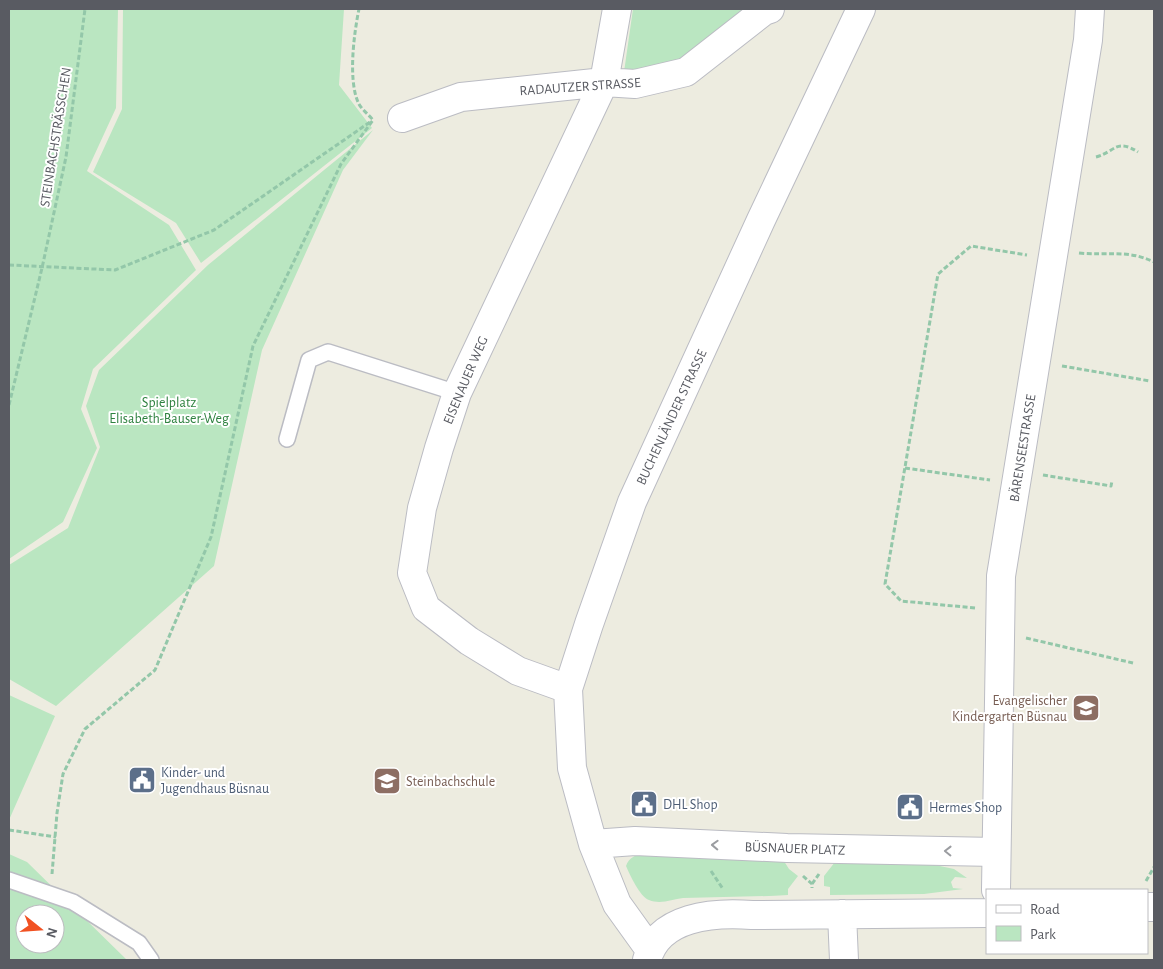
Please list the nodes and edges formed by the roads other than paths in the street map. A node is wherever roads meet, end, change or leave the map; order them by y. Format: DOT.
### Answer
graph roads {
  1 [pos="617,9"];
  2 [pos="770,9"];
  3 [pos="861,9"];
  4 [pos="1090,9"];
  5 [pos="604,82"];
  6 [pos="402,118"];
  7 [pos="457,392"];
  8 [pos="287,439"];
  9 [pos="568,689"];
  10 [pos="593,844"];
  11 [pos="996,852"];
  12 [pos="9,880"];
  13 [pos="996,889"];
  14 [pos="986,913"];
  15 [pos="842,914"];
  16 [pos="648,955"];
  17 [pos="152,960"];
  18 [pos="844,960"];
  1 -- 5 [label="street, EISENAUER WEG"];
  2 -- 5 [label="street, RADAUTZER STRASSE"];
  3 -- 9 [label="street, BUCHENLÄNDER STRASSE"];
  4 -- 11 [label="street, BÄRENSEESTRASSE"];
  5 -- 6 [label="street, RADAUTZER STRASSE"];
  5 -- 7 [label="street, EISENAUER WEG"];
  7 -- 8 [label="lane"];
  7 -- 9 [label="street, EISENAUER WEG"];
  9 -- 10 [label="street, BUCHENLÄNDER STRASSE"];
  11 -- 10 [label="street, BÜSNAUER PLATZ, one-way"];
  10 -- 16 [label="street, BUCHENLÄNDER STRASSE"];
  11 -- 13 [label="street, BÄRENSEESTRASSE"];
  12 -- 17 [label="lane"];
  14 -- 15 [label="street"];
  15 -- 16 [label="street"];
  15 -- 18 [label="street"];
}
